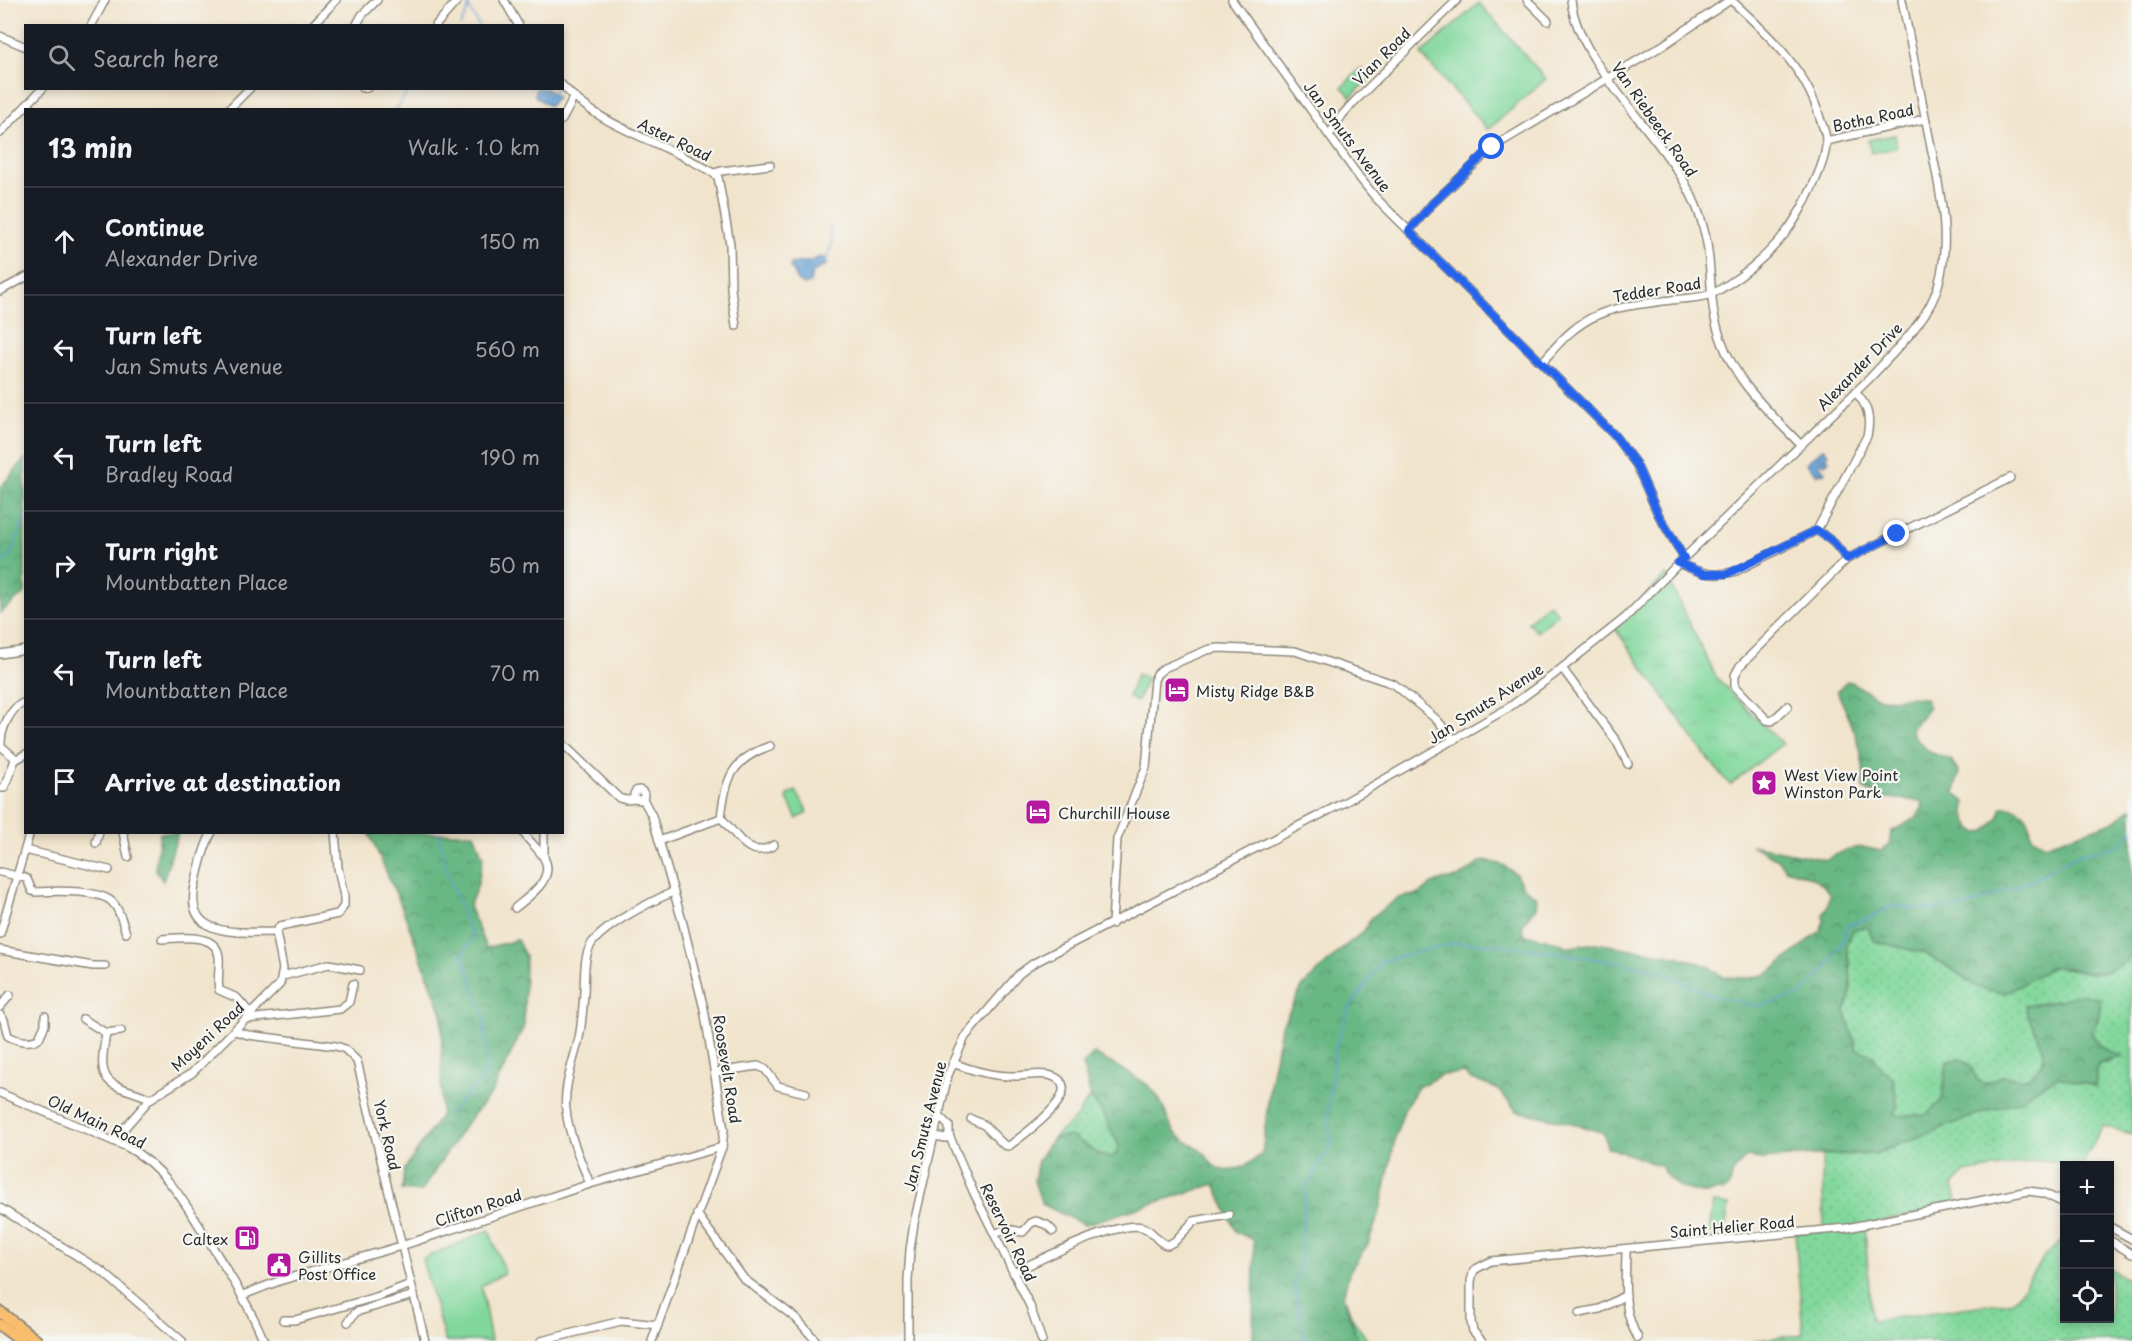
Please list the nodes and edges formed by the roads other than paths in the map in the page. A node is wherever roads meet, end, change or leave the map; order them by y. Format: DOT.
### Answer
graph roads {
  1 [pos="105,0"];
  2 [pos="336,0"];
  3 [pos="377,0"];
  4 [pos="458,0"];
  5 [pos="504,0"];
  6 [pos="1232,0"];
  7 [pos="1457,0"];
  8 [pos="1527,0"];
  9 [pos="1571,0"];
  10 [pos="1730,0"];
  11 [pos="1902,0"];
  12 [pos="1548,21"];
  13 [pos="93,24"];
  14 [pos="314,24"];
  15 [pos="357,24"];
  16 [pos="437,24"];
  17 [pos="518,24"];
  18 [pos="0,36"];
  19 [pos="24,46"];
  20 [pos="1608,77"];
  21 [pos="564,87"];
  22 [pos="41,90"];
  23 [pos="248,90"];
  24 [pos="573,96"];
  25 [pos="230,108"];
  26 [pos="564,116"];
  27 [pos="1925,119"];
  28 [pos="0,133"];
  29 [pos="1329,135"];
  30 [pos="1826,141"];
  31 [pos="770,165"];
  32 [pos="714,173"];
  33 [pos="1409,231"];
  34 [pos="24,278"];
  35 [pos="0,291"];
  36 [pos="1711,295"];
  37 [pos="736,326"];
  38 [pos="1542,363"];
  39 [pos="1855,392"];
  40 [pos="1801,445"];
  41 [pos="2010,478"];
  42 [pos="1817,530"];
  43 [pos="1847,559"];
  44 [pos="1681,560"];
  45 [pos="24,650"];
  46 [pos="0,654"];
  47 [pos="1562,668"];
  48 [pos="24,703"];
  49 [pos="1788,706"];
  50 [pos="1454,740"];
  51 [pos="770,746"];
  52 [pos="567,753"];
  53 [pos="24,755"];
  54 [pos="16,759"];
  55 [pos="1628,764"];
  56 [pos="0,788"];
  57 [pos="721,818"];
  58 [pos="29,834"];
  59 [pos="98,834"];
  60 [pos="123,834"];
  61 [pos="211,834"];
  62 [pos="335,834"];
  63 [pos="525,834"];
  64 [pos="544,834"];
  65 [pos="659,841"];
  66 [pos="96,843"];
  67 [pos="774,845"];
  68 [pos="25,850"];
  69 [pos="128,857"];
  70 [pos="544,858"];
  71 [pos="109,870"];
  72 [pos="0,872"];
  73 [pos="17,875"];
  74 [pos="673,892"];
  75 [pos="515,908"];
  76 [pos="1112,924"];
  77 [pos="276,932"];
  78 [pos="126,933"];
  79 [pos="0,934"];
  80 [pos="162,939"];
  81 [pos="0,950"];
  82 [pos="105,966"];
  83 [pos="360,970"];
  84 [pos="283,976"];
  85 [pos="353,984"];
  86 [pos="10,995"];
  87 [pos="0,1007"];
  88 [pos="0,1015"];
  89 [pos="45,1016"];
  90 [pos="249,1016"];
  91 [pos="82,1019"];
  92 [pos="121,1031"];
  93 [pos="236,1031"];
  94 [pos="106,1033"];
  95 [pos="953,1063"];
  96 [pos="716,1072"];
  97 [pos="0,1093"];
  98 [pos="806,1093"];
  99 [pos="150,1099"];
  100 [pos="938,1115"];
  101 [pos="971,1119"];
  102 [pos="950,1135"];
  103 [pos="934,1136"];
  104 [pos="112,1141"];
  105 [pos="722,1147"];
  106 [pos="705,1151"];
  107 [pos="714,1168"];
  108 [pos="590,1184"];
  109 [pos="2060,1201"];
  110 [pos="0,1208"];
  111 [pos="698,1214"];
  112 [pos="1229,1215"];
  113 [pos="2114,1230"];
  114 [pos="1053,1231"];
  115 [pos="995,1234"];
  116 [pos="2132,1239"];
  117 [pos="2114,1243"];
  118 [pos="401,1246"];
  119 [pos="1626,1249"];
  120 [pos="2132,1254"];
  121 [pos="1014,1272"];
  122 [pos="411,1284"];
  123 [pos="243,1295"];
  124 [pos="414,1295"];
  125 [pos="1626,1295"];
  126 [pos="0,1312"];
  127 [pos="1580,1313"];
  128 [pos="283,1320"];
  129 [pos="348,1322"];
  130 [pos="0,1325"];
  131 [pos="658,1325"];
  132 [pos="1638,1338"];
  133 [pos="21,1341"];
  134 [pos="37,1341"];
  135 [pos="182,1341"];
  136 [pos="264,1341"];
  137 [pos="424,1341"];
  138 [pos="540,1341"];
  139 [pos="652,1341"];
  140 [pos="816,1341"];
  141 [pos="908,1341"];
  142 [pos="1042,1341"];
  143 [pos="1482,1341"];
  1 -- 13 [label="street"];
  2 -- 14 [label="street"];
  3 -- 15 [label="street"];
  4 -- 16 [label="street"];
  5 -- 17 [label="street"];
  6 -- 29 [label="street, Jan Smuts Avenue"];
  7 -- 29 [label="street, Vian Road"];
  8 -- 12 [label="street"];
  9 -- 20 [label="street, Van Riebeeck Road"];
  10 -- 20 [label="street"];
  10 -- 30 [label="street"];
  11 -- 27 [label="street, Alexander Drive"];
  18 -- 19 [label="street"];
  20 -- 33 [label="street"];
  20 -- 36 [label="street, Van Riebeeck Road"];
  21 -- 24 [label="street, Aster Road"];
  22 -- 28 [label="street"];
  23 -- 25 [label="street"];
  24 -- 26 [label="street"];
  24 -- 32 [label="street, Aster Road"];
  27 -- 30 [label="street, Botha Road"];
  27 -- 39 [label="street, Alexander Drive"];
  29 -- 33 [label="street, Jan Smuts Avenue"];
  30 -- 36 [label="street, Tedder Road"];
  31 -- 32 [label="street"];
  32 -- 37 [label="street, Aster Road"];
  33 -- 38 [label="street, Jan Smuts Avenue"];
  34 -- 35 [label="street"];
  36 -- 38 [label="street, Tedder Road"];
  36 -- 40 [label="street, Van Riebeeck Road"];
  38 -- 44 [label="street, Jan Smuts Avenue"];
  39 -- 40 [label="street, Alexander Drive"];
  39 -- 42 [label="street"];
  40 -- 44 [label="street, Alexander Drive"];
  41 -- 43 [label="street"];
  42 -- 43 [label="street"];
  42 -- 44 [label="street"];
  43 -- 49 [label="street"];
  44 -- 47 [label="street, Jan Smuts Avenue"];
  45 -- 46 [label="street"];
  47 -- 50 [label="street, Jan Smuts Avenue"];
  47 -- 55 [label="street"];
  48 -- 54 [label="street"];
  50 -- 76 [label="street, Jan Smuts Avenue"];
  50 -- 76 [label="street"];
  51 -- 57 [label="street"];
  52 -- 65 [label="street, Roosevelt Road"];
  53 -- 54 [label="street"];
  54 -- 56 [label="street"];
  57 -- 65 [label="street"];
  57 -- 67 [label="street"];
  58 -- 68 [label="street"];
  59 -- 66 [label="street"];
  60 -- 69 [label="street"];
  61 -- 77 [label="street"];
  62 -- 77 [label="street"];
  63 -- 70 [label="street"];
  64 -- 70 [label="street"];
  65 -- 74 [label="street, Roosevelt Road"];
  68 -- 71 [label="street"];
  68 -- 73 [label="street"];
  70 -- 75 [label="street"];
  72 -- 73 [label="street"];
  73 -- 78 [label="street"];
  73 -- 79 [label="street"];
  74 -- 96 [label="street, Roosevelt Road"];
  74 -- 108 [label="street"];
  76 -- 95 [label="street, Jan Smuts Avenue"];
  77 -- 84 [label="street"];
  80 -- 90 [label="street"];
  81 -- 82 [label="street"];
  83 -- 84 [label="street"];
  84 -- 90 [label="street, Moyeni Road"];
  85 -- 90 [label="street"];
  86 -- 87 [label="street"];
  88 -- 89 [label="street"];
  90 -- 93 [label="street, Moyeni Road"];
  91 -- 94 [label="street"];
  92 -- 94 [label="street"];
  93 -- 99 [label="street, Moyeni Road"];
  93 -- 118 [label="street, York Road"];
  94 -- 99 [label="street"];
  95 -- 100 [label="street, Jan Smuts Avenue"];
  95 -- 101 [label="street"];
  96 -- 98 [label="street"];
  96 -- 105 [label="street, Roosevelt Road"];
  97 -- 104 [label="street, Old Main Road"];
  99 -- 104 [label="street, Moyeni Road"];
  100 -- 102 [label="street, Reservoir Road"];
  100 -- 103 [label="street, Jan Smuts Avenue"];
  102 -- 103 [label="street"];
  102 -- 115 [label="street, Reservoir Road"];
  103 -- 141 [label="street, Jan Smuts Avenue"];
  104 -- 123 [label="street, Old Main Road"];
  105 -- 106 [label="street, Clifton Road"];
  105 -- 107 [label="street, Roosevelt Road"];
  106 -- 107 [label="street"];
  106 -- 108 [label="street, Clifton Road"];
  107 -- 111 [label="street, Roosevelt Road"];
  108 -- 118 [label="street, Clifton Road"];
  109 -- 119 [label="street, Saint Helier Road"];
  110 -- 135 [label="street"];
  111 -- 131 [label="street, Roosevelt Road"];
  111 -- 140 [label="street"];
  112 -- 121 [label="street"];
  113 -- 116 [label="street"];
  114 -- 115 [label="street"];
  115 -- 121 [label="street, Reservoir Road"];
  117 -- 120 [label="street"];
  118 -- 122 [label="street, York Road"];
  118 -- 123 [label="street, Clifton Road"];
  119 -- 125 [label="street"];
  119 -- 143 [label="street, Saint Helier Road"];
  121 -- 142 [label="street, Reservoir Road"];
  122 -- 124 [label="street, York Road"];
  122 -- 128 [label="street"];
  123 -- 136 [label="street, Old Main Road"];
  124 -- 129 [label="street"];
  124 -- 137 [label="street, York Road"];
  125 -- 127 [label="street"];
  125 -- 132 [label="street"];
  126 -- 134 [label="highway"];
  130 -- 133 [label="highway"];
  131 -- 138 [label="street"];
  131 -- 139 [label="street, Roosevelt Road"];
}
